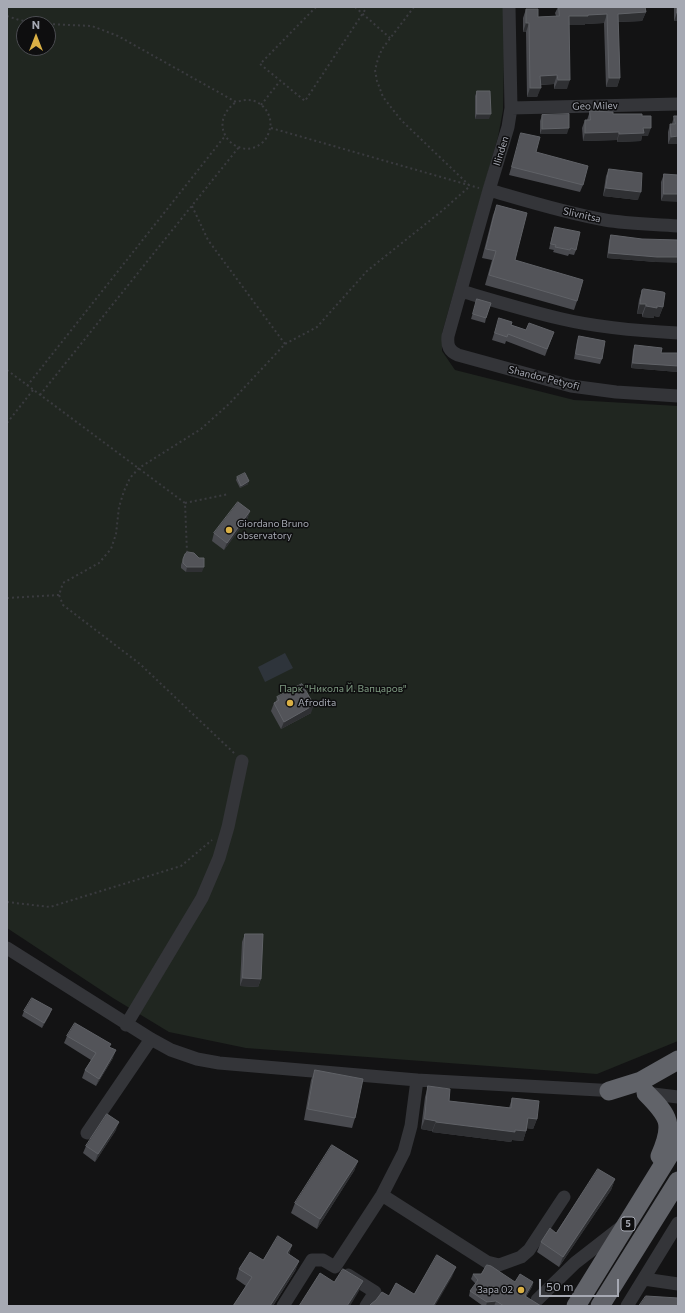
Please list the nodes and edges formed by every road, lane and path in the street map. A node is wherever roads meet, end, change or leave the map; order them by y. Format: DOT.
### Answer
graph roads {
  1 [pos="316,7"];
  2 [pos="356,7"];
  3 [pos="367,7"];
  4 [pos="414,7"];
  5 [pos="509,7"];
  6 [pos="363,13"];
  7 [pos="56,24"];
  8 [pos="390,38"];
  9 [pos="280,81"];
  10 [pos="236,102"];
  11 [pos="678,104"];
  12 [pos="261,105"];
  13 [pos="511,108"];
  14 [pos="271,128"];
  15 [pos="225,136"];
  16 [pos="239,147"];
  17 [pos="470,186"];
  18 [pos="488,190"];
  19 [pos="192,205"];
  20 [pos="678,226"];
  21 [pos="461,291"];
  22 [pos="678,333"];
  23 [pos="285,344"];
  24 [pos="458,355"];
  25 [pos="7,370"];
  26 [pos="27,386"];
  27 [pos="33,390"];
  28 [pos="40,395"];
  29 [pos="678,396"];
  30 [pos="7,423"];
  31 [pos="139,468"];
  32 [pos="229,494"];
  33 [pos="185,503"];
  34 [pos="187,553"];
  35 [pos="59,595"];
  36 [pos="7,598"];
  37 [pos="242,760"];
  38 [pos="228,827"];
  39 [pos="7,902"];
  40 [pos="7,948"];
  41 [pos="126,1024"];
  42 [pos="151,1039"];
  43 [pos="678,1060"];
  44 [pos="417,1080"];
  45 [pos="609,1091"];
  46 [pos="646,1093"];
  47 [pos="678,1097"];
  48 [pos="87,1134"];
  49 [pos="678,1141"];
  50 [pos="678,1181"];
  51 [pos="382,1195"];
  52 [pos="564,1197"];
  53 [pos="640,1202"];
  54 [pos="629,1221"];
  55 [pos="678,1223"];
  56 [pos="335,1267"];
  57 [pos="644,1279"];
  58 [pos="678,1284"];
  59 [pos="537,1300"];
  60 [pos="283,1306"];
  61 [pos="366,1306"];
  62 [pos="576,1306"];
  63 [pos="600,1306"];
  64 [pos="627,1306"];
  1 -- 9 [label="path"];
  2 -- 6 [label="path"];
  3 -- 6 [label="path"];
  4 -- 8 [label="path"];
  5 -- 13 [label="street, Ilinden"];
  6 -- 8 [label="path"];
  6 -- 9 [label="path"];
  7 -- 10 [label="path"];
  8 -- 17 [label="path"];
  9 -- 12 [label="path"];
  10 -- 12 [label="path"];
  10 -- 15 [label="path"];
  11 -- 13 [label="street, Geo Milev"];
  12 -- 14 [label="path"];
  13 -- 18 [label="street, Ilinden"];
  14 -- 16 [label="path"];
  14 -- 17 [label="path"];
  15 -- 16 [label="path"];
  15 -- 26 [label="path"];
  16 -- 19 [label="path"];
  17 -- 23 [label="path"];
  18 -- 20 [label="street, Slivnitsa"];
  18 -- 21 [label="street, Ilinden"];
  19 -- 23 [label="path"];
  19 -- 28 [label="path"];
  21 -- 22 [label="street"];
  21 -- 24 [label="street, Ilinden"];
  23 -- 31 [label="path"];
  24 -- 29 [label="street, Shandor Petyofi"];
  25 -- 26 [label="path"];
  26 -- 27 [label="path"];
  27 -- 28 [label="path"];
  27 -- 30 [label="path"];
  28 -- 31 [label="path"];
  31 -- 33 [label="path"];
  31 -- 35 [label="path"];
  32 -- 33 [label="path"];
  33 -- 34 [label="path"];
  35 -- 36 [label="path"];
  35 -- 37 [label="path"];
  37 -- 38 [label="street"];
  38 -- 39 [label="path"];
  38 -- 41 [label="street"];
  40 -- 41 [label="street"];
  41 -- 42 [label="street"];
  42 -- 44 [label="street"];
  42 -- 48 [label="street"];
  43 -- 45 [label="highway"];
  44 -- 45 [label="street"];
  44 -- 51 [label="street"];
  45 -- 46 [label="street"];
  46 -- 47 [label="street"];
  46 -- 53 [label="highway"];
  49 -- 53 [label="highway, 5"];
  50 -- 63 [label="highway, 5"];
  51 -- 52 [label="street"];
  51 -- 56 [label="street"];
  53 -- 54 [label="highway, 5"];
  54 -- 59 [label="street"];
  54 -- 62 [label="highway, 5"];
  55 -- 57 [label="street"];
  56 -- 60 [label="street"];
  56 -- 61 [label="street"];
  57 -- 58 [label="street"];
  57 -- 64 [label="street"];
}
